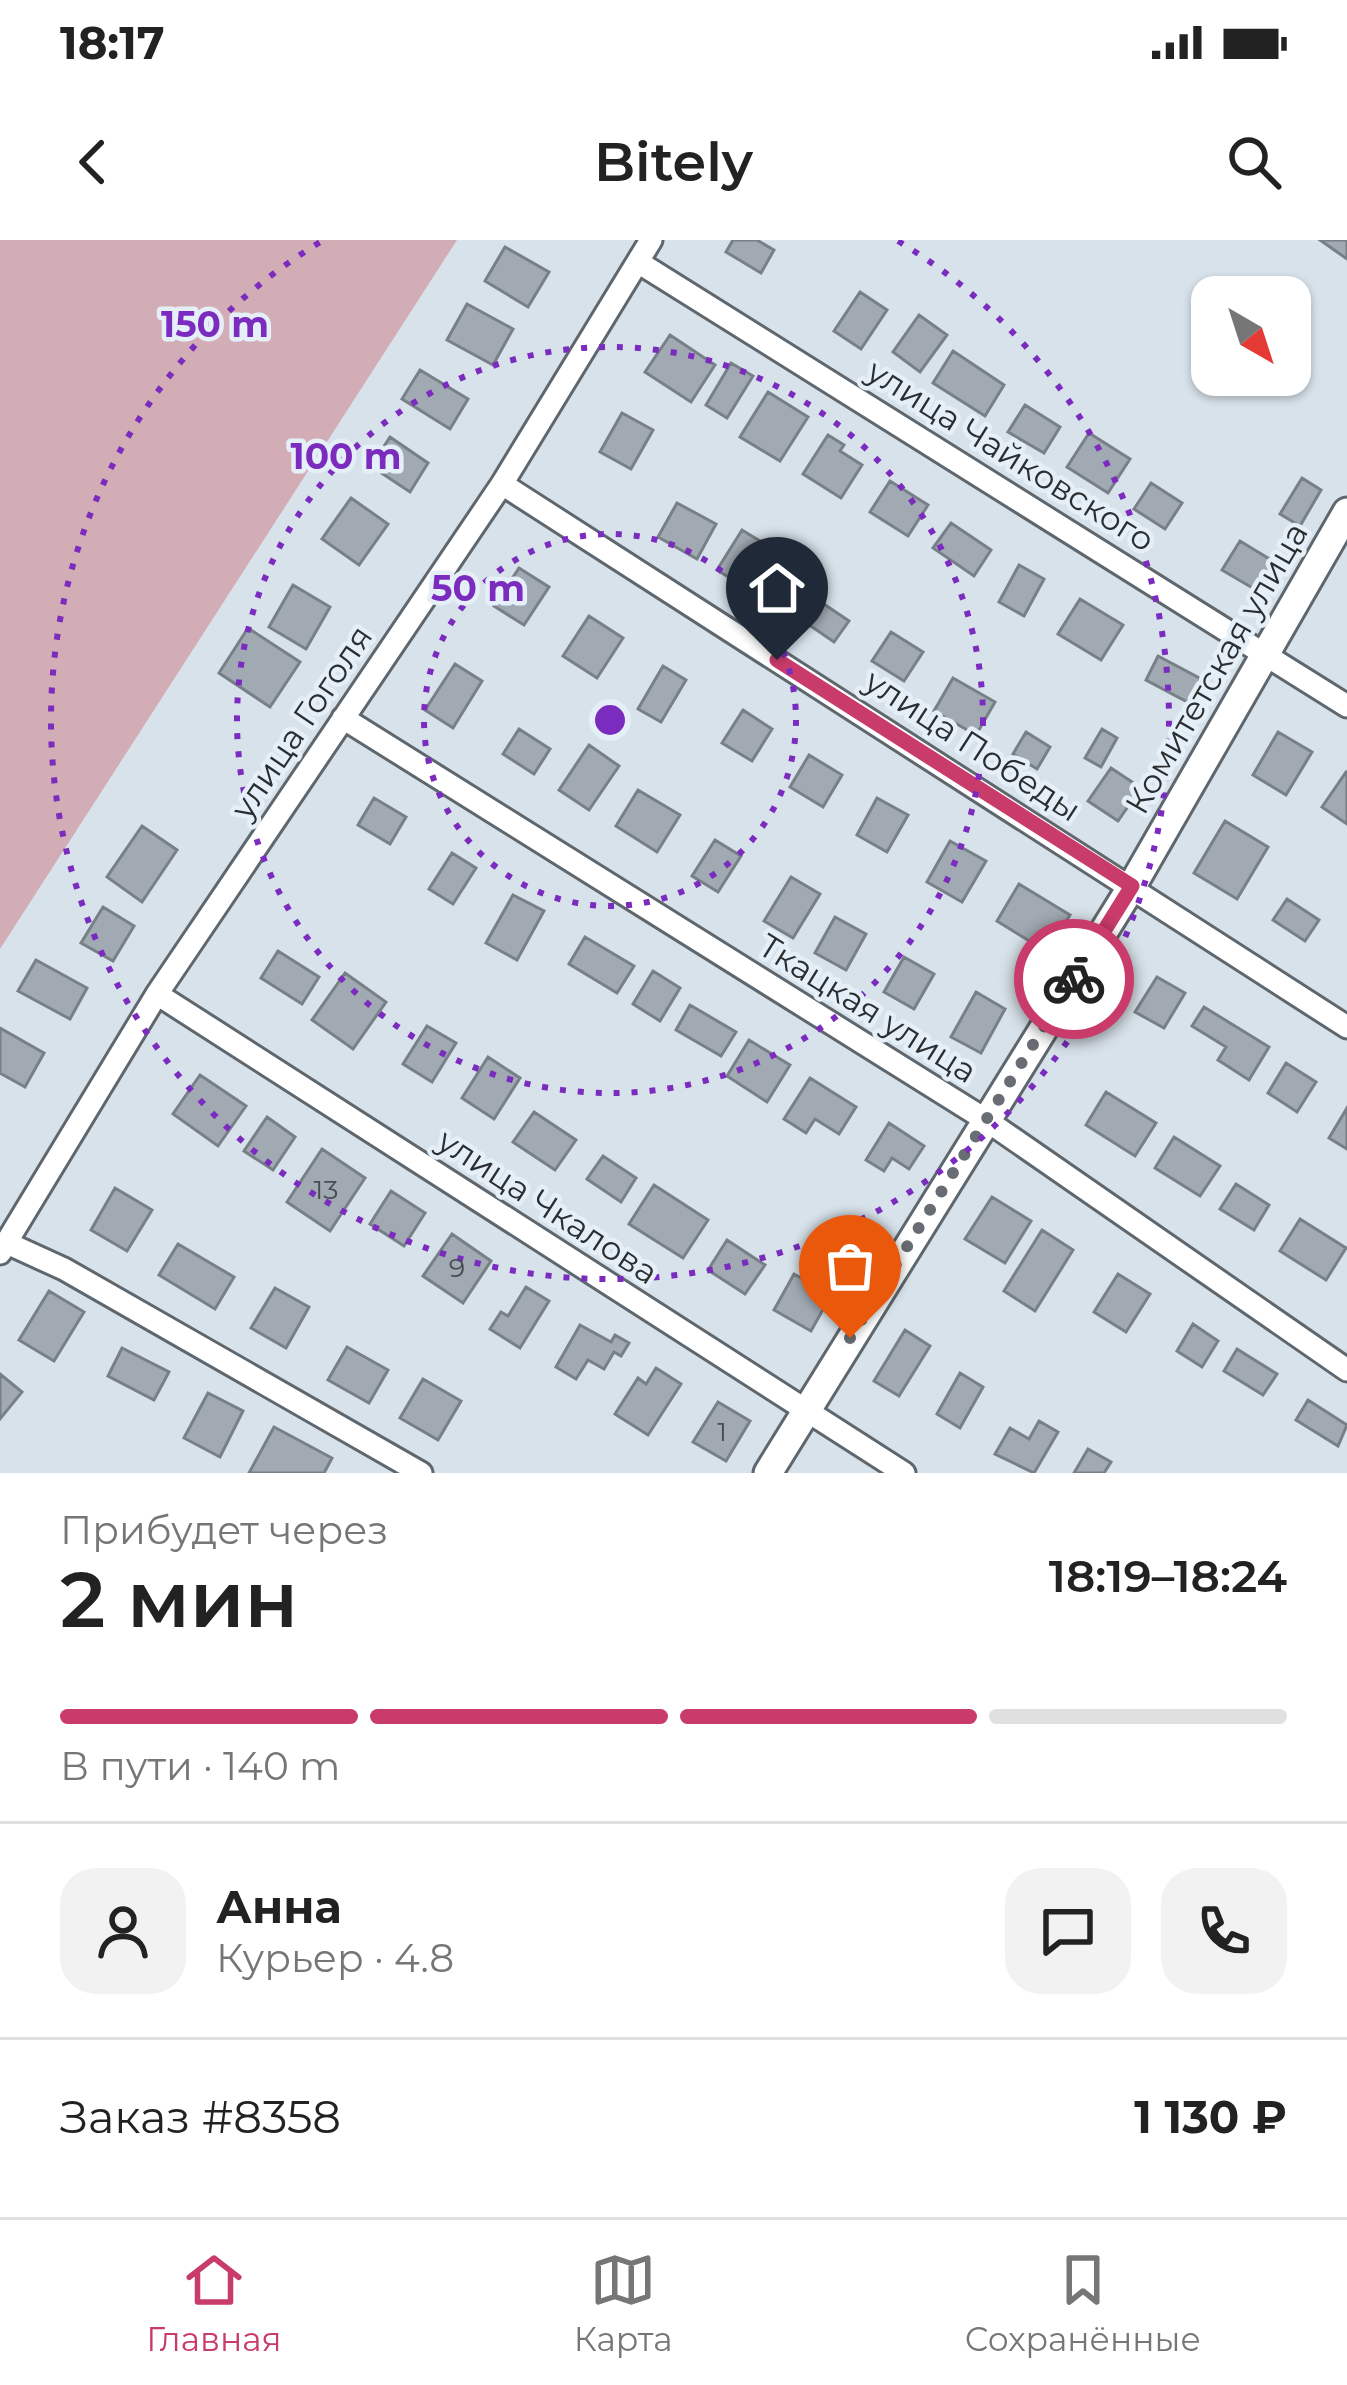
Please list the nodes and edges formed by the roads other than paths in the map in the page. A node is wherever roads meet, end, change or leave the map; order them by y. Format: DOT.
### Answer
graph roads {
  1 [pos="651,240"];
  2 [pos="638,262"];
  3 [pos="502,484"];
  4 [pos="1347,512"];
  5 [pos="1267,653"];
  6 [pos="1347,706"];
  7 [pos="344,718"];
  8 [pos="1132,886"];
  9 [pos="157,994"];
  10 [pos="1347,1027"];
  11 [pos="986,1120"];
  12 [pos="4,1248"];
  13 [pos="1347,1370"];
  14 [pos="805,1411"];
  15 [pos="421,1473"];
  16 [pos="769,1473"];
  17 [pos="904,1473"];
  1 -- 2 [label="street, улица Гоголя"];
  2 -- 3 [label="street, улица Гоголя"];
  2 -- 5 [label="street, улица Чайковского"];
  3 -- 7 [label="street, улица Гоголя"];
  3 -- 8 [label="street, улица Победы"];
  4 -- 5 [label="street, Комитетская улица"];
  5 -- 6 [label="street, улица Чайковского"];
  5 -- 8 [label="street, Комитетская улица"];
  7 -- 9 [label="street, улица Гоголя"];
  7 -- 11 [label="street, Ткацкая улица"];
  8 -- 10 [label="street, улица Победы"];
  8 -- 11 [label="street, Комитетская улица"];
  9 -- 12 [label="street, улица Гоголя"];
  9 -- 14 [label="street, улица Чкалова"];
  11 -- 13 [label="street, Ткацкая улица"];
  11 -- 14 [label="street, Комитетская улица"];
  12 -- 15 [label="street, улица Гоголя"];
  14 -- 16 [label="street, Комитетская улица"];
  14 -- 17 [label="street, улица Чкалова"];
}
